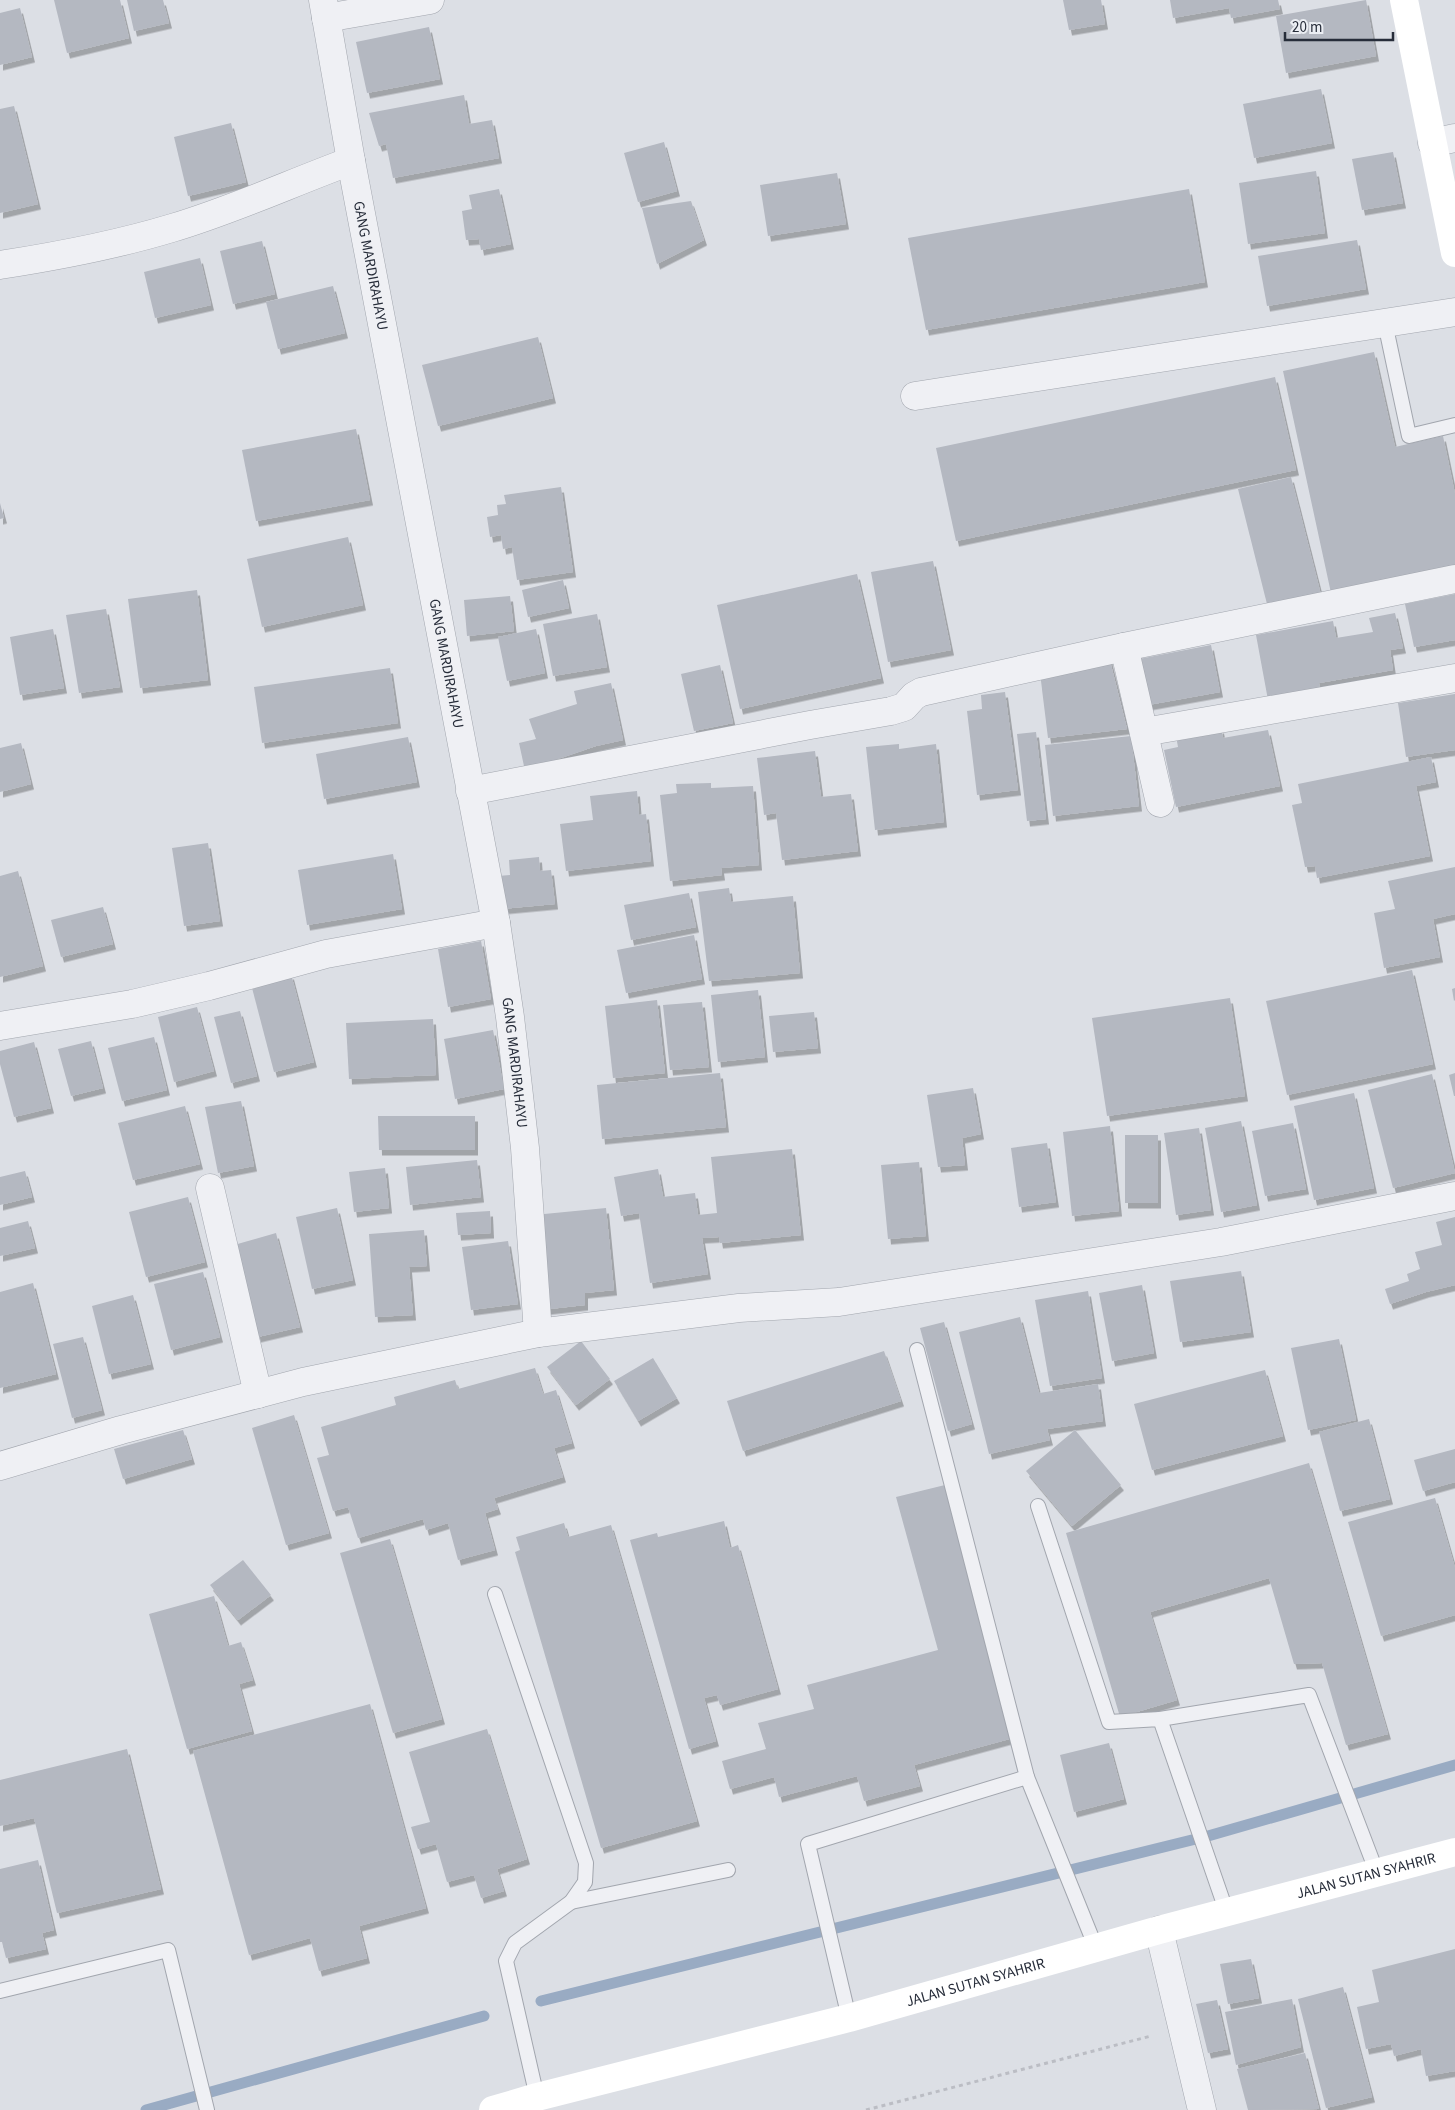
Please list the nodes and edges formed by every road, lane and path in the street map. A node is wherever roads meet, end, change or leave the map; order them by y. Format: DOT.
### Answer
graph roads {
  1 [pos="430,0"];
  2 [pos="1404,0"];
  3 [pos="324,9"];
  4 [pos="1444,141"];
  5 [pos="351,161"];
  6 [pos="1450,199"];
  7 [pos="1455,253"];
  8 [pos="0,265"];
  9 [pos="1455,312"];
  10 [pos="1385,323"];
  11 [pos="915,396"];
  12 [pos="1455,425"];
  13 [pos="1455,579"];
  14 [pos="1124,646"];
  15 [pos="1455,678"];
  16 [pos="1144,732"];
  17 [pos="470,791"];
  18 [pos="1160,804"];
  19 [pos="496,923"];
  20 [pos="0,1026"];
  21 [pos="210,1188"];
  22 [pos="1455,1196"];
  23 [pos="538,1332"];
  24 [pos="916,1350"];
  25 [pos="258,1394"];
  26 [pos="0,1466"];
  27 [pos="1038,1506"];
  28 [pos="495,1594"];
  29 [pos="1160,1719"];
  30 [pos="1027,1777"];
  31 [pos="1455,1852"];
  32 [pos="728,1870"];
  33 [pos="1377,1873"];
  34 [pos="571,1902"];
  35 [pos="1227,1913"];
  36 [pos="1159,1930"];
  37 [pos="1096,1948"];
  38 [pos="0,1991"];
  39 [pos="848,2018"];
  40 [pos="1183,2028"];
  41 [pos="537,2097"];
  42 [pos="1195,2108"];
  43 [pos="207,2110"];
  44 [pos="494,2110"];
  45 [pos="866,2110"];
  1 -- 3 [label="street"];
  2 -- 4 [label="street"];
  3 -- 5 [label="street, GANG MARDIRAHAYU"];
  4 -- 6 [label="street"];
  5 -- 8 [label="street"];
  5 -- 17 [label="street, GANG MARDIRAHAYU"];
  6 -- 7 [label="street"];
  9 -- 10 [label="street"];
  10 -- 11 [label="street"];
  10 -- 12 [label="lane"];
  13 -- 14 [label="street"];
  14 -- 16 [label="street"];
  14 -- 17 [label="street"];
  15 -- 16 [label="street"];
  16 -- 18 [label="street"];
  17 -- 19 [label="street, GANG MARDIRAHAYU"];
  19 -- 20 [label="street"];
  19 -- 23 [label="street, GANG MARDIRAHAYU"];
  21 -- 25 [label="street"];
  22 -- 23 [label="street"];
  23 -- 25 [label="street"];
  24 -- 30 [label="lane"];
  25 -- 26 [label="street"];
  27 -- 29 [label="lane"];
  28 -- 34 [label="lane"];
  29 -- 33 [label="lane"];
  29 -- 35 [label="lane"];
  30 -- 37 [label="lane"];
  30 -- 39 [label="lane"];
  31 -- 33 [label="street, JALAN SUTAN SYAHRIR"];
  32 -- 34 [label="lane"];
  33 -- 35 [label="street, JALAN SUTAN SYAHRIR"];
  34 -- 41 [label="lane"];
  35 -- 36 [label="street, JALAN SUTAN SYAHRIR"];
  36 -- 37 [label="street, JALAN SUTAN SYAHRIR"];
  36 -- 40 [label="street"];
  37 -- 39 [label="street, JALAN SUTAN SYAHRIR"];
  38 -- 43 [label="lane"];
  39 -- 41 [label="street, JALAN SUTAN SYAHRIR"];
  40 -- 42 [label="street"];
  40 -- 45 [label="path"];
  41 -- 44 [label="street, JALAN SUTAN SYAHRIR"];
}
